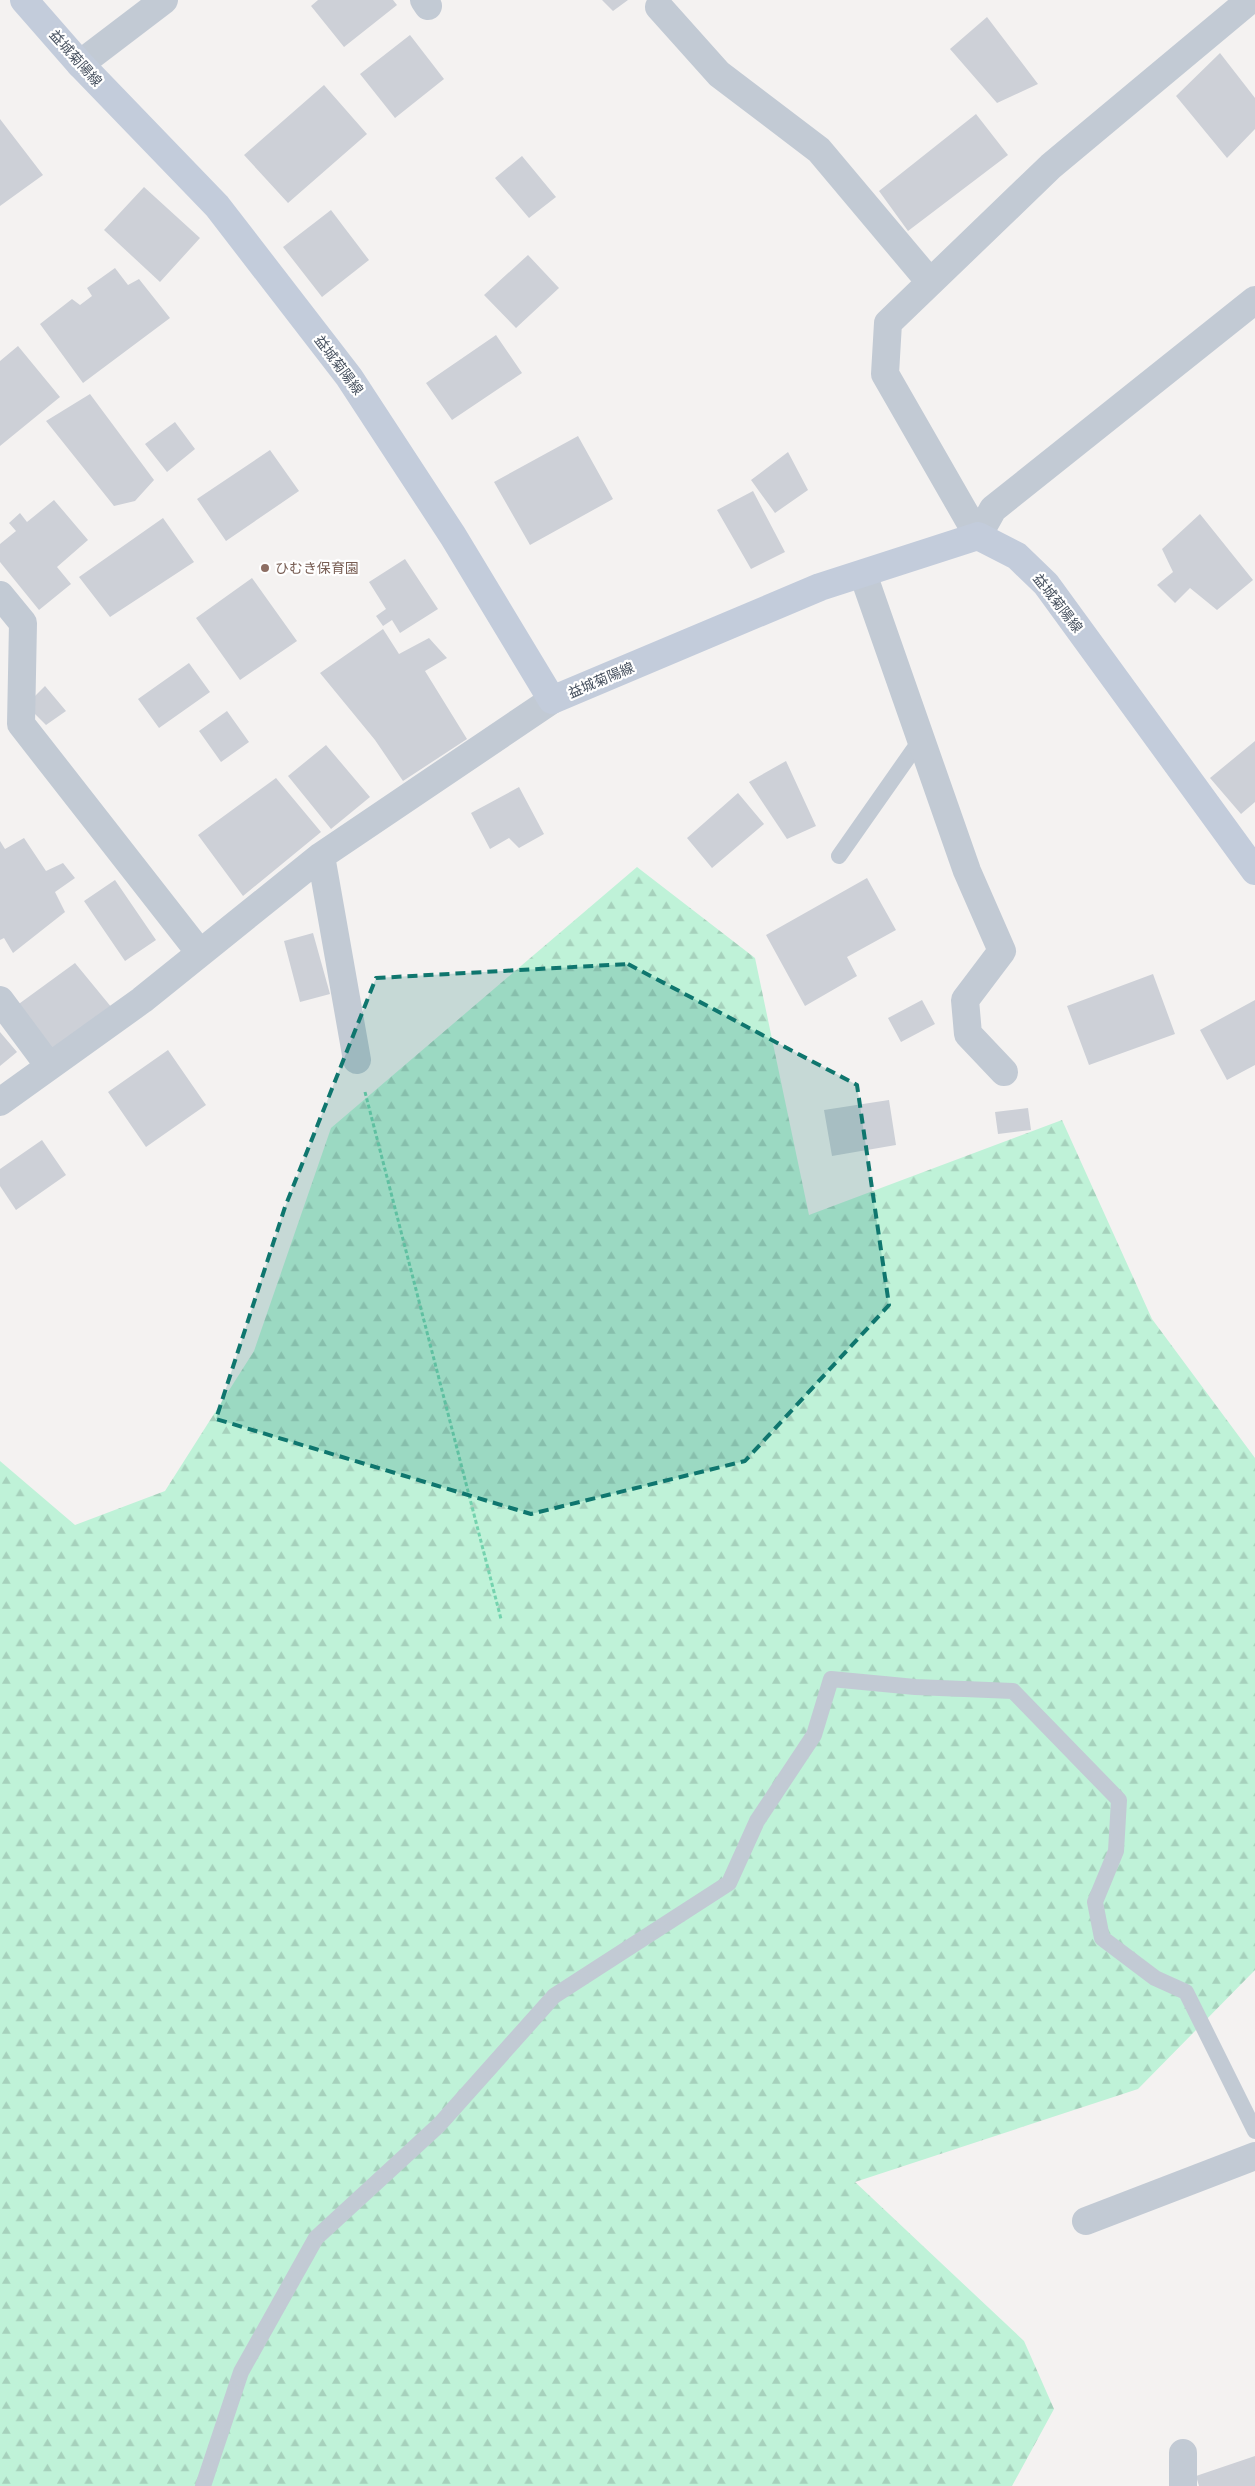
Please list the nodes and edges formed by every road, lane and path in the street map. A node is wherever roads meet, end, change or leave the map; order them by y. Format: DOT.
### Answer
graph roads {
  1 [pos="24,0"];
  2 [pos="164,0"];
  3 [pos="1250,0"];
  4 [pos="659,7"];
  5 [pos="80,64"];
  6 [pos="930,282"];
  7 [pos="1255,300"];
  8 [pos="978,536"];
  9 [pos="863,574"];
  10 [pos="0,595"];
  11 [pos="552,700"];
  12 [pos="921,739"];
  13 [pos="321,856"];
  14 [pos="839,856"];
  15 [pos="1254,868"];
  16 [pos="200,953"];
  17 [pos="0,1000"];
  18 [pos="357,1060"];
  19 [pos="49,1066"];
  20 [pos="1004,1072"];
  21 [pos="0,1102"];
  22 [pos="501,1619"];
  23 [pos="1255,2131"];
  24 [pos="1255,2156"];
  25 [pos="1086,2221"];
  26 [pos="1183,2453"];
  27 [pos="202,2486"];
  28 [pos="1183,2486"];
  1 -- 5 [label="main road, 益城菊陽線"];
  2 -- 5 [label="street"];
  3 -- 6 [label="street"];
  4 -- 6 [label="street"];
  5 -- 11 [label="main road, 益城菊陽線"];
  6 -- 8 [label="street"];
  7 -- 8 [label="street"];
  8 -- 9 [label="main road, 益城菊陽線"];
  8 -- 15 [label="main road, 益城菊陽線"];
  9 -- 11 [label="main road, 益城菊陽線"];
  9 -- 12 [label="street"];
  10 -- 16 [label="street"];
  11 -- 13 [label="street"];
  12 -- 14 [label="lane"];
  12 -- 20 [label="street"];
  13 -- 16 [label="street"];
  13 -- 18 [label="street"];
  16 -- 19 [label="street"];
  17 -- 19 [label="street"];
  18 -- 22 [label="path"];
  19 -- 21 [label="street"];
  23 -- 27 [label="lane"];
  24 -- 25 [label="street"];
  26 -- 28 [label="street"];
}
